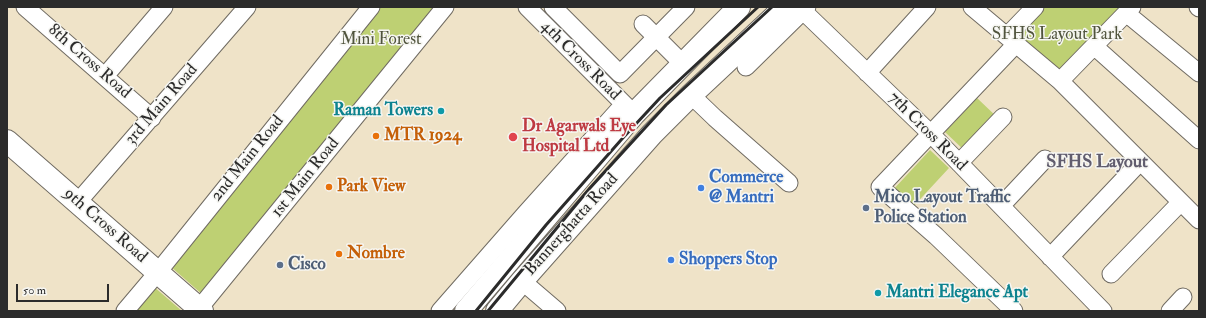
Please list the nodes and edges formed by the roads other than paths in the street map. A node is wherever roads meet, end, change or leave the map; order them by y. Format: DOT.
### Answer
graph roads {
  1 [pos="25,7"];
  2 [pos="247,7"];
  3 [pos="371,7"];
  4 [pos="445,7"];
  5 [pos="527,7"];
  6 [pos="553,7"];
  7 [pos="686,7"];
  8 [pos="739,7"];
  9 [pos="927,7"];
  10 [pos="972,7"];
  11 [pos="1035,7"];
  12 [pos="161,8"];
  13 [pos="799,8"];
  14 [pos="1129,10"];
  15 [pos="643,24"];
  16 [pos="656,37"];
  17 [pos="1012,40"];
  18 [pos="1094,46"];
  19 [pos="683,64"];
  20 [pos="746,67"];
  21 [pos="867,73"];
  22 [pos="1199,73"];
  23 [pos="105,76"];
  24 [pos="1060,82"];
  25 [pos="691,95"];
  26 [pos="629,109"];
  27 [pos="1003,116"];
  28 [pos="152,118"];
  29 [pos="931,134"];
  30 [pos="1199,140"];
  31 [pos="7,141"];
  32 [pos="7,154"];
  33 [pos="1045,159"];
  34 [pos="1140,162"];
  35 [pos="959,163"];
  36 [pos="789,183"];
  37 [pos="1181,202"];
  38 [pos="77,203"];
  39 [pos="1001,206"];
  40 [pos="1199,220"];
  41 [pos="1050,257"];
  42 [pos="1111,274"];
  43 [pos="154,276"];
  44 [pos="522,281"];
  45 [pos="1184,297"];
  46 [pos="196,310"];
  47 [pos="125,311"];
  48 [pos="440,311"];
  49 [pos="466,311"];
  50 [pos="498,311"];
  51 [pos="557,311"];
  52 [pos="1014,311"];
  53 [pos="1103,311"];
  54 [pos="1170,311"];
  1 -- 23 [label="street, 8th Cross Road"];
  2 -- 28 [label="street, 3rd Main Road"];
  3 -- 43 [label="street, 2nd Main Road"];
  4 -- 46 [label="street, 1st Main Road"];
  5 -- 26 [label="street, 4th Cross Road"];
  6 -- 16 [label="street"];
  7 -- 16 [label="street"];
  8 -- 19 [label="main road, Bannerghatta Road"];
  9 -- 21 [label="street"];
  10 -- 17 [label="street"];
  11 -- 17 [label="street"];
  12 -- 23 [label="street"];
  13 -- 20 [label="street"];
  13 -- 21 [label="street, 7th Cross Road"];
  13 -- 25 [label="main road, Bannerghatta Road"];
  14 -- 18 [label="street"];
  14 -- 22 [label="street"];
  15 -- 16 [label="street"];
  16 -- 19 [label="street"];
  17 -- 24 [label="street"];
  17 -- 29 [label="street"];
  18 -- 24 [label="street"];
  18 -- 30 [label="street"];
  19 -- 26 [label="main road, Bannerghatta Road"];
  21 -- 29 [label="street, 7th Cross Road"];
  23 -- 28 [label="street, 8th Cross Road"];
  24 -- 34 [label="street"];
  25 -- 36 [label="street"];
  25 -- 44 [label="main road, Bannerghatta Road"];
  26 -- 48 [label="street"];
  26 -- 49 [label="main road, Bannerghatta Road"];
  27 -- 35 [label="street"];
  28 -- 38 [label="street, 3rd Main Road"];
  29 -- 35 [label="street, 7th Cross Road"];
  29 -- 52 [label="street"];
  31 -- 38 [label="main road, 9th Cross Road"];
  32 -- 43 [label="main road, 9th Cross Road"];
  33 -- 39 [label="street"];
  34 -- 37 [label="street"];
  34 -- 41 [label="street"];
  35 -- 39 [label="street, 7th Cross Road"];
  37 -- 40 [label="street"];
  37 -- 42 [label="street"];
  38 -- 43 [label="main road, 9th Cross Road"];
  39 -- 41 [label="street, 7th Cross Road"];
  41 -- 53 [label="street, 7th Cross Road"];
  43 -- 46 [label="main road, 9th Cross Road"];
  43 -- 47 [label="street, 2nd Main Road"];
  44 -- 50 [label="main road, Bannerghatta Road"];
  44 -- 51 [label="street"];
  45 -- 54 [label="street"];
}
